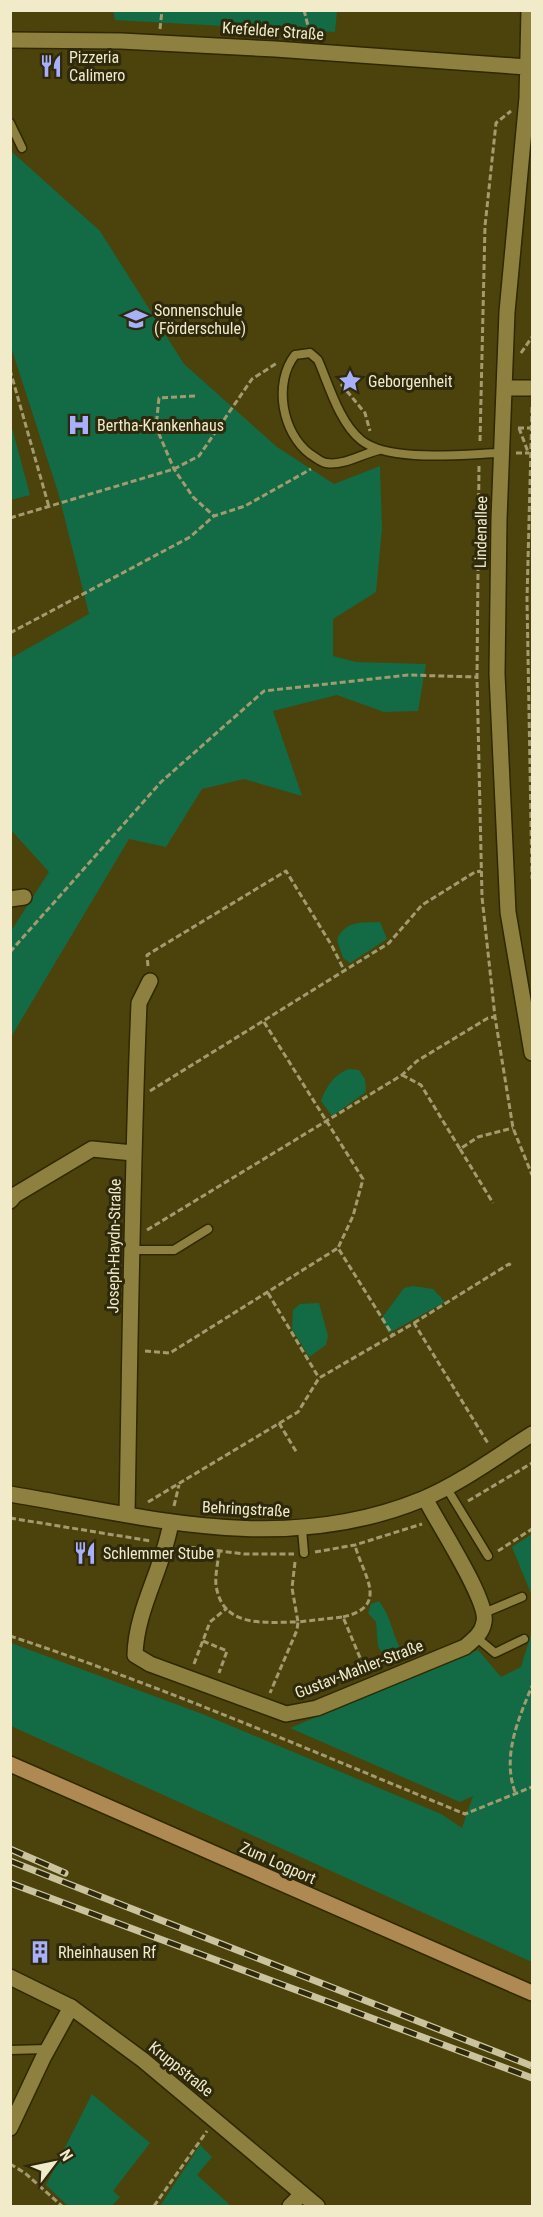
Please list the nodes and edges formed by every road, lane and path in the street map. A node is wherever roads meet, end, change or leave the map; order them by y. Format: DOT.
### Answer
graph roads {
  1 [pos="304,10"];
  2 [pos="529,10"];
  3 [pos="10,40"];
  4 [pos="307,51"];
  5 [pos="530,67"];
  6 [pos="10,123"];
  7 [pos="22,148"];
  8 [pos="281,361"];
  9 [pos="10,370"];
  10 [pos="505,388"];
  11 [pos="532,388"];
  12 [pos="195,396"];
  13 [pos="532,406"];
  14 [pos="532,411"];
  15 [pos="379,450"];
  16 [pos="501,453"];
  17 [pos="322,462"];
  18 [pos="174,469"];
  19 [pos="531,482"];
  20 [pos="50,507"];
  21 [pos="214,516"];
  22 [pos="10,518"];
  23 [pos="10,633"];
  24 [pos="477,677"];
  25 [pos="527,682"];
  26 [pos="532,683"];
  27 [pos="481,871"];
  28 [pos="532,879"];
  29 [pos="10,952"];
  30 [pos="344,970"];
  31 [pos="150,981"];
  32 [pos="495,1017"];
  33 [pos="264,1022"];
  34 [pos="532,1053"];
  35 [pos="402,1075"];
  36 [pos="135,1100"];
  37 [pos="325,1120"];
  38 [pos="513,1128"];
  39 [pos="460,1149"];
  40 [pos="133,1153"];
  41 [pos="10,1201"];
  42 [pos="494,1203"];
  43 [pos="208,1229"];
  44 [pos="133,1244"];
  45 [pos="338,1248"];
  46 [pos="513,1267"];
  47 [pos="268,1293"];
  48 [pos="414,1323"];
  49 [pos="392,1334"];
  50 [pos="130,1350"];
  51 [pos="319,1378"];
  52 [pos="279,1423"];
  53 [pos="532,1434"];
  54 [pos="297,1453"];
  55 [pos="496,1457"];
  56 [pos="179,1485"];
  57 [pos="446,1487"];
  58 [pos="10,1494"];
  59 [pos="425,1498"];
  60 [pos="127,1514"];
  61 [pos="171,1522"];
  62 [pos="302,1529"];
  63 [pos="532,1529"];
  64 [pos="355,1545"];
  65 [pos="219,1552"];
  66 [pos="300,1553"];
  67 [pos="488,1556"];
  68 [pos="522,1597"];
  69 [pos="227,1608"];
  70 [pos="484,1613"];
  71 [pos="344,1617"];
  72 [pos="298,1622"];
  73 [pos="10,1636"];
  74 [pos="477,1638"];
  75 [pos="524,1639"];
  76 [pos="203,1641"];
  77 [pos="189,1678"];
  78 [pos="372,1685"];
  79 [pos="532,1686"];
  80 [pos="214,1688"];
  81 [pos="264,1707"];
  82 [pos="10,1764"];
  83 [pos="532,1787"];
  84 [pos="515,1792"];
  85 [pos="10,1977"];
  86 [pos="532,1993"];
  87 [pos="71,2007"];
  88 [pos="48,2049"];
  89 [pos="10,2050"];
  90 [pos="214,2120"];
  91 [pos="10,2128"];
  92 [pos="10,2164"];
  93 [pos="302,2194"];
  94 [pos="62,2206"];
  95 [pos="154,2206"];
  96 [pos="290,2206"];
  97 [pos="317,2206"];
  1 -- 4 [label="path"];
  2 -- 5 [label="street, Lindenallee"];
  3 -- 4 [label="street, Krefelder Straße"];
  4 -- 5 [label="street, Krefelder Straße"];
  5 -- 10 [label="street, Lindenallee"];
  6 -- 7 [label="lane"];
  8 -- 18 [label="path"];
  9 -- 20 [label="path"];
  10 -- 11 [label="street"];
  10 -- 16 [label="street, Lindenallee"];
  12 -- 18 [label="path"];
  13 -- 14 [label="path"];
  14 -- 19 [label="path"];
  15 -- 16 [label="lane"];
  15 -- 17 [label="lane"];
  15 -- 17 [label="lane"];
  16 -- 34 [label="street, Lindenallee"];
  17 -- 21 [label="path"];
  18 -- 20 [label="path"];
  18 -- 21 [label="path"];
  19 -- 25 [label="path"];
  20 -- 22 [label="path"];
  21 -- 23 [label="path"];
  24 -- 29 [label="path"];
  25 -- 26 [label="path"];
  25 -- 28 [label="path"];
  27 -- 30 [label="path"];
  30 -- 31 [label="path"];
  30 -- 33 [label="path"];
  31 -- 36 [label="street, Joseph-Haydn-Straße"];
  32 -- 35 [label="path"];
  33 -- 36 [label="path"];
  33 -- 37 [label="path"];
  35 -- 37 [label="path"];
  35 -- 39 [label="path"];
  36 -- 40 [label="street, Joseph-Haydn-Straße"];
  37 -- 44 [label="path"];
  37 -- 45 [label="path"];
  38 -- 39 [label="path"];
  39 -- 42 [label="path"];
  40 -- 41 [label="street"];
  40 -- 44 [label="street, Joseph-Haydn-Straße"];
  43 -- 44 [label="lane"];
  44 -- 50 [label="street, Joseph-Haydn-Straße"];
  45 -- 47 [label="path"];
  45 -- 49 [label="path"];
  46 -- 48 [label="path"];
  47 -- 50 [label="path"];
  47 -- 51 [label="path"];
  48 -- 49 [label="path"];
  48 -- 55 [label="path"];
  49 -- 51 [label="path"];
  50 -- 60 [label="street, Joseph-Haydn-Straße"];
  51 -- 52 [label="path"];
  52 -- 54 [label="path"];
  52 -- 56 [label="path"];
  53 -- 55 [label="street, Behringstraße"];
  55 -- 57 [label="street, Behringstraße"];
  56 -- 60 [label="path"];
  56 -- 61 [label="path"];
  57 -- 59 [label="street, Behringstraße"];
  57 -- 67 [label="lane"];
  58 -- 60 [label="street, Behringstraße"];
  59 -- 62 [label="street, Behringstraße"];
  59 -- 70 [label="street"];
  60 -- 61 [label="street, Behringstraße"];
  61 -- 62 [label="street, Behringstraße"];
  61 -- 77 [label="street, Gustav-Mahler-Straße"];
  62 -- 66 [label="lane"];
  63 -- 67 [label="path"];
  64 -- 71 [label="path"];
  65 -- 69 [label="path"];
  66 -- 72 [label="path"];
  68 -- 70 [label="lane"];
  69 -- 72 [label="path"];
  69 -- 76 [label="path"];
  70 -- 74 [label="street"];
  71 -- 72 [label="path"];
  71 -- 78 [label="path"];
  72 -- 81 [label="path"];
  73 -- 84 [label="path"];
  74 -- 75 [label="lane"];
  74 -- 78 [label="street, Gustav-Mahler-Straße"];
  76 -- 77 [label="path"];
  76 -- 80 [label="path"];
  77 -- 80 [label="street, Gustav-Mahler-Straße"];
  78 -- 81 [label="street, Gustav-Mahler-Straße"];
  79 -- 84 [label="path"];
  80 -- 81 [label="street, Gustav-Mahler-Straße"];
  82 -- 86 [label="main road, Zum Logport"];
  83 -- 84 [label="path"];
  85 -- 87 [label="street, Kruppstraße"];
  87 -- 88 [label="street"];
  87 -- 90 [label="street, Kruppstraße"];
  88 -- 89 [label="lane"];
  88 -- 91 [label="street"];
  90 -- 93 [label="street, Kruppstraße"];
  90 -- 95 [label="path"];
  92 -- 94 [label="path"];
  93 -- 96 [label="street"];
  93 -- 97 [label="street, Kruppstraße"];
}
